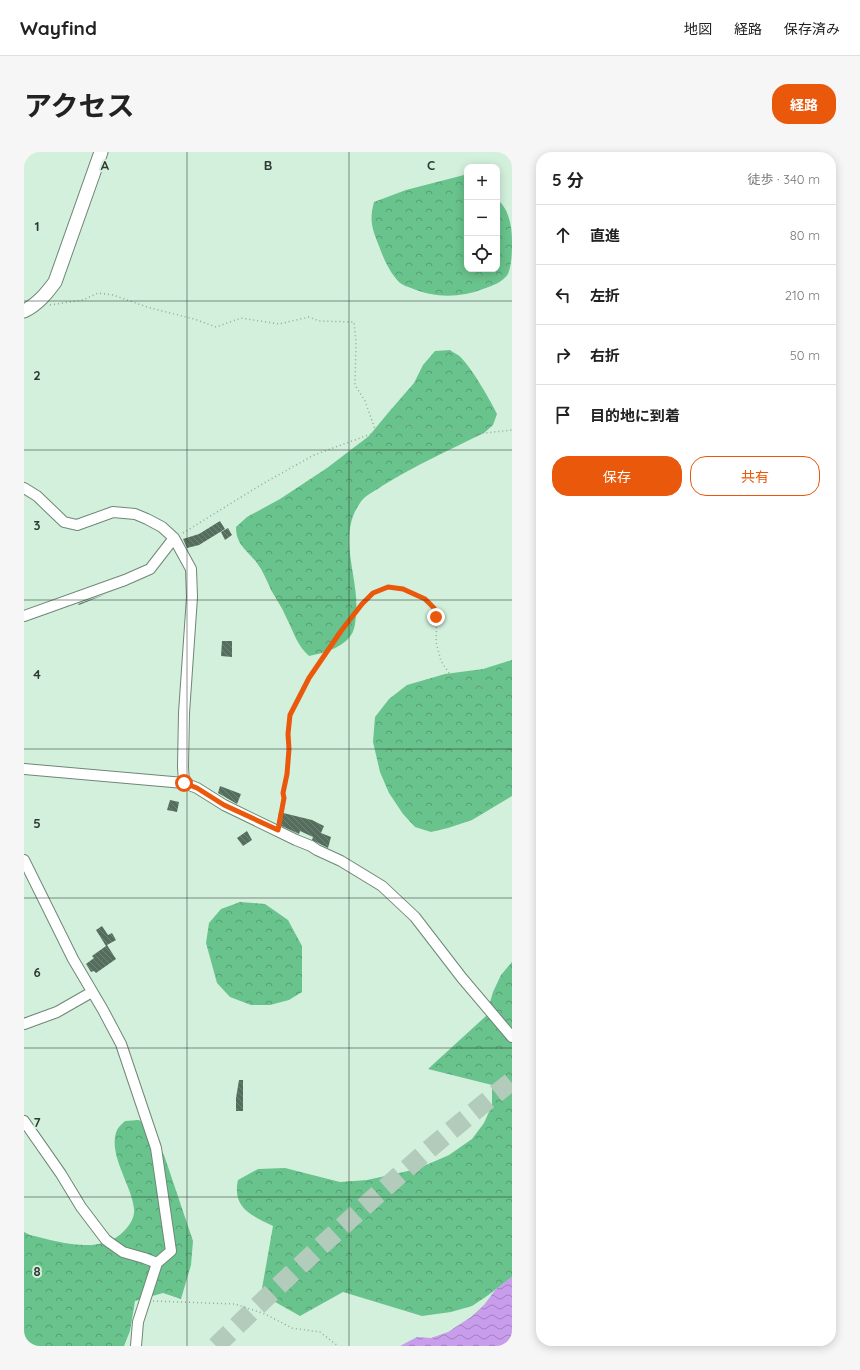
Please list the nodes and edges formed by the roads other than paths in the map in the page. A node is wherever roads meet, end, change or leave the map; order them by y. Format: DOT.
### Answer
graph roads {
  1 [pos="101,152"];
  2 [pos="28,309"];
  3 [pos="24,488"];
  4 [pos="174,538"];
  5 [pos="24,616"];
  6 [pos="24,769"];
  7 [pos="184,783"];
  8 [pos="24,860"];
  9 [pos="92,992"];
  10 [pos="24,1024"];
  11 [pos="512,1037"];
  12 [pos="24,1122"];
  13 [pos="157,1263"];
  14 [pos="136,1346"];
  1 -- 2 [label="street"];
  3 -- 4 [label="street"];
  4 -- 5 [label="street"];
  4 -- 7 [label="street"];
  6 -- 7 [label="street"];
  7 -- 11 [label="street"];
  8 -- 9 [label="street"];
  9 -- 10 [label="street"];
  9 -- 13 [label="street"];
  12 -- 13 [label="street"];
  13 -- 14 [label="street"];
}
